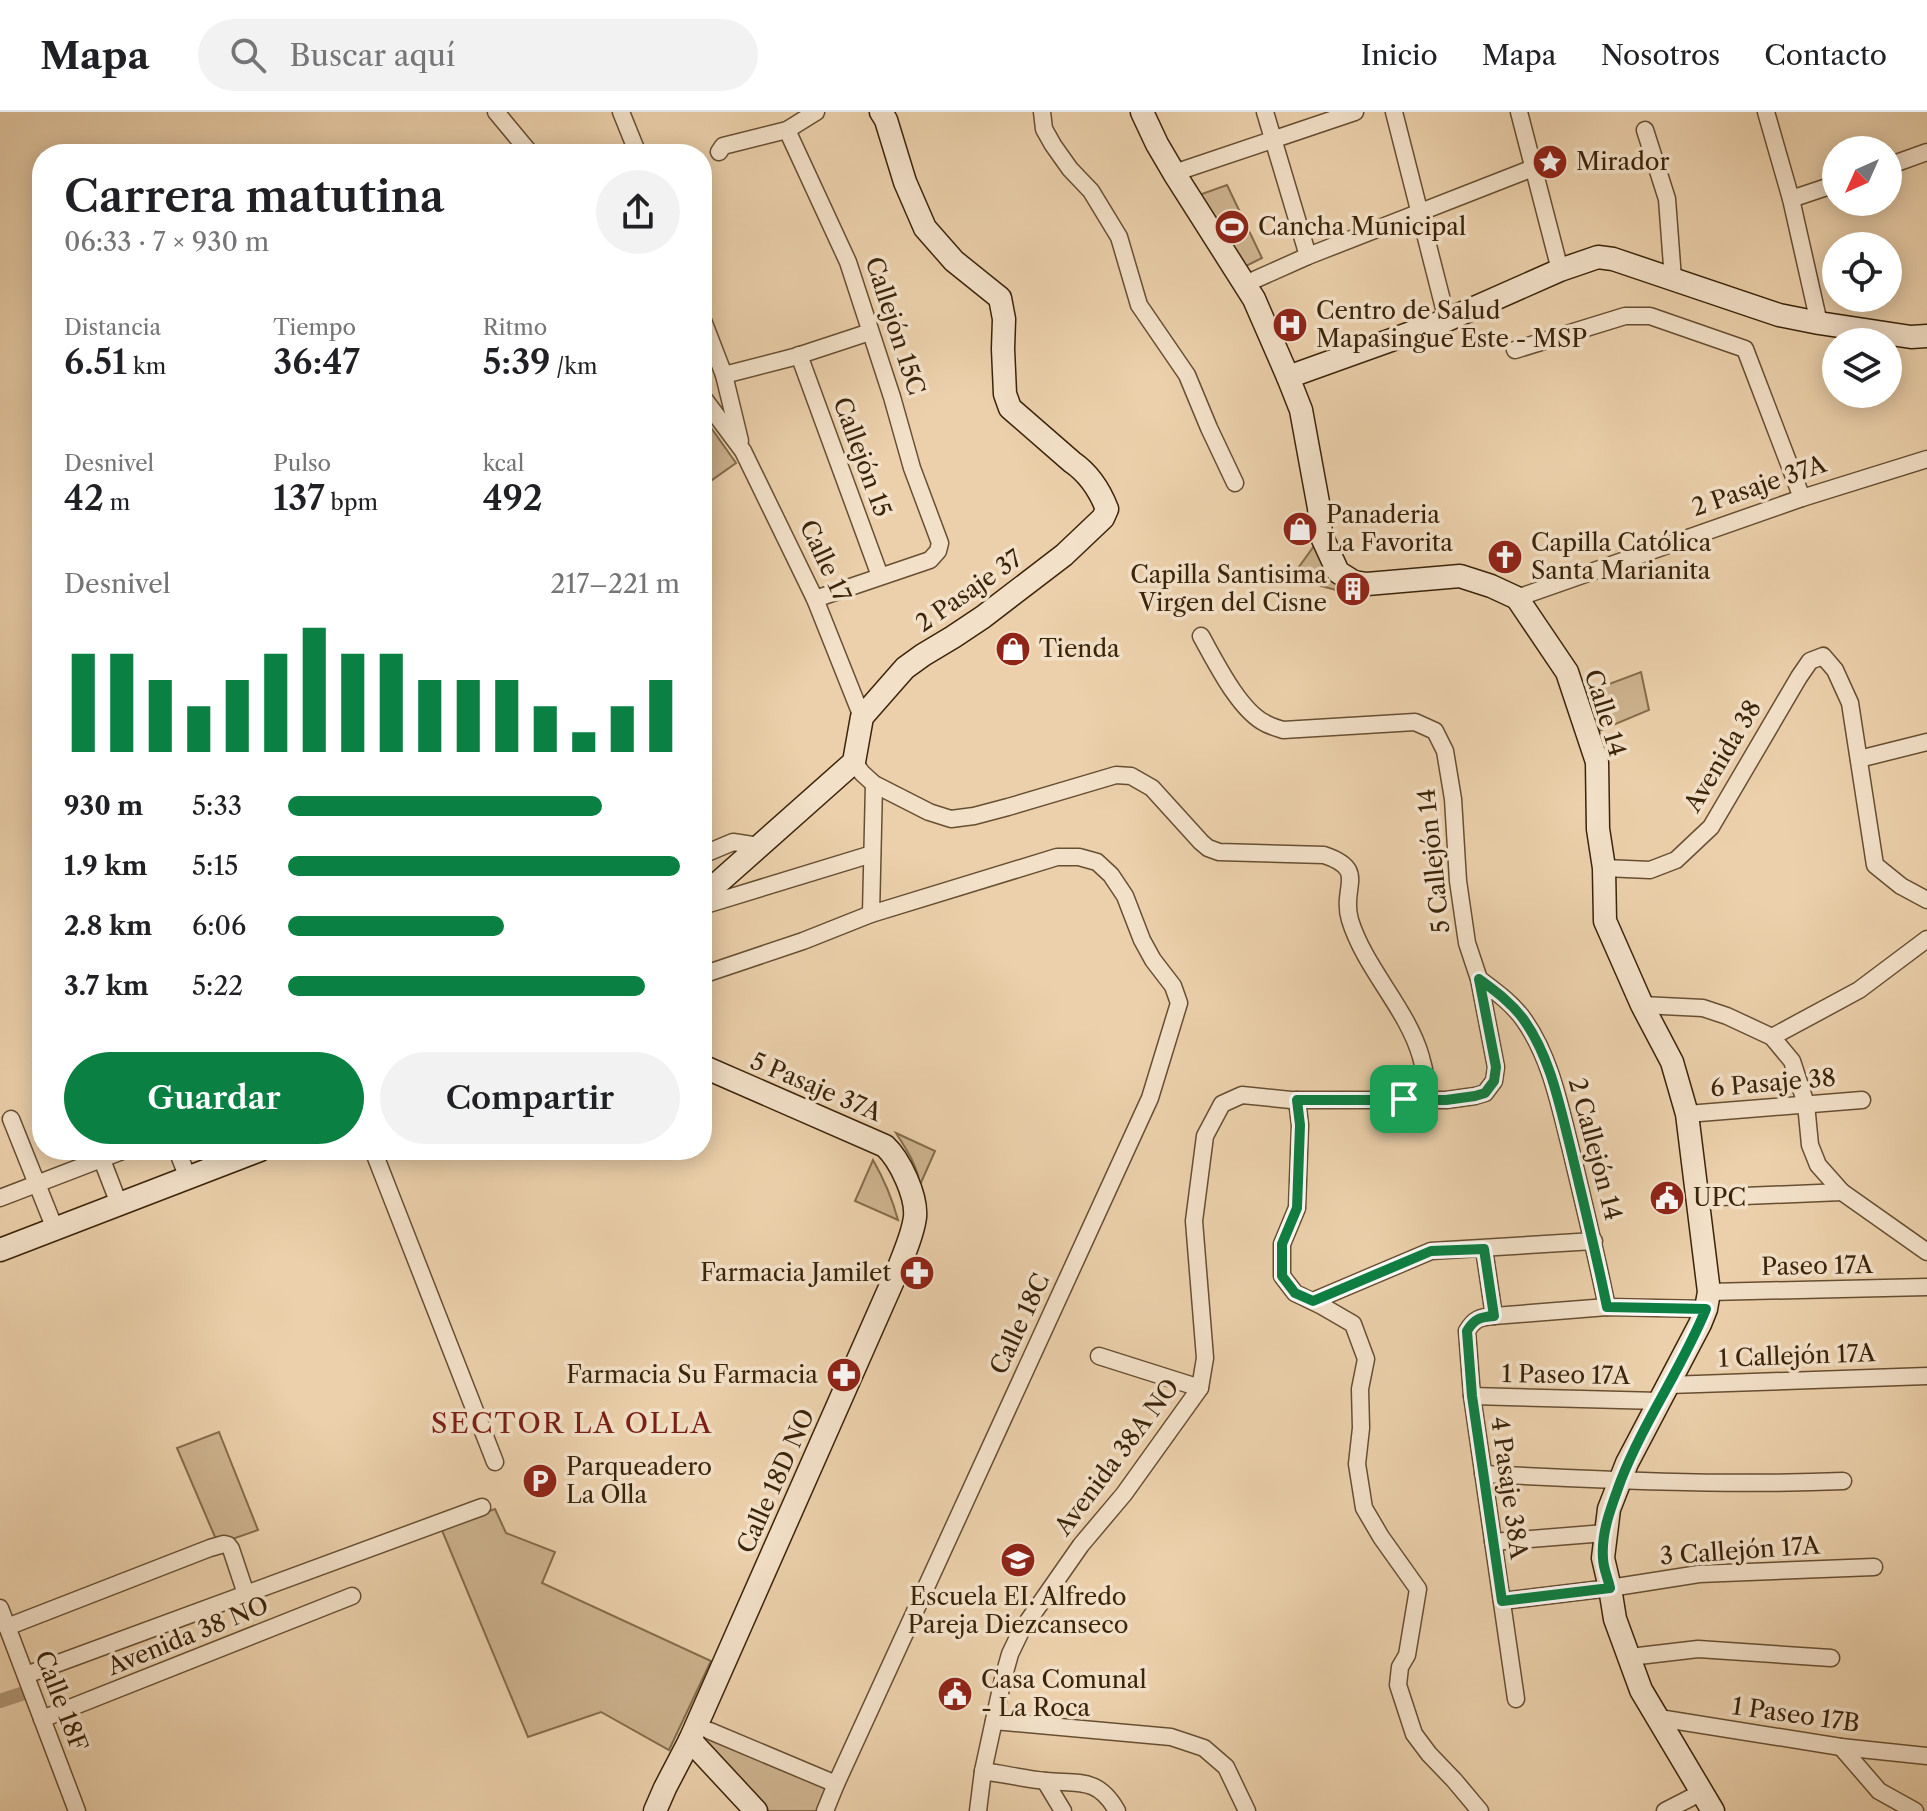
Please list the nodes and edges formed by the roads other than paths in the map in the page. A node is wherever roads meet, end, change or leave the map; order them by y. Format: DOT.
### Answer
graph roads {
  1 [pos="496,112"];
  2 [pos="621,112"];
  3 [pos="816,112"];
  4 [pos="881,112"];
  5 [pos="1042,112"];
  6 [pos="1142,112"];
  7 [pos="1265,112"];
  8 [pos="1355,112"];
  9 [pos="1394,112"];
  10 [pos="1519,112"];
  11 [pos="1766,112"];
  12 [pos="787,130"];
  13 [pos="1645,130"];
  14 [pos="1274,140"];
  15 [pos="523,144"];
  16 [pos="634,144"];
  17 [pos="719,152"];
  18 [pos="1927,152"];
  19 [pos="1902,161"];
  20 [pos="1533,168"];
  21 [pos="1174,173"];
  22 [pos="1822,189"];
  23 [pos="1791,199"];
  24 [pos="1420,212"];
  25 [pos="1308,256"];
  26 [pos="1560,270"];
  27 [pos="1673,279"];
  28 [pos="1243,285"];
  29 [pos="1447,320"];
  30 [pos="1819,323"];
  31 [pos="870,332"];
  32 [pos="1927,336"];
  33 [pos="712,344"];
  34 [pos="1515,350"];
  35 [pos="799,355"];
  36 [pos="724,375"];
  37 [pos="1288,377"];
  38 [pos="712,409"];
  39 [pos="743,451"];
  40 [pos="1927,459"];
  41 [pos="1235,483"];
  42 [pos="1802,498"];
  43 [pos="880,576"];
  44 [pos="1517,598"];
  45 [pos="815,599"];
  46 [pos="1201,636"];
  47 [pos="862,717"];
  48 [pos="1927,742"];
  49 [pos="1859,759"];
  50 [pos="854,762"];
  51 [pos="874,784"];
  52 [pos="759,846"];
  53 [pos="712,851"];
  54 [pos="872,854"];
  55 [pos="1604,868"];
  56 [pos="712,888"];
  57 [pos="1927,900"];
  58 [pos="712,903"];
  59 [pos="871,914"];
  60 [pos="1927,939"];
  61 [pos="712,972"];
  62 [pos="1479,979"];
  63 [pos="1642,1005"];
  64 [pos="1772,1037"];
  65 [pos="712,1070"];
  66 [pos="1404,1099"];
  67 [pos="1297,1100"];
  68 [pos="1862,1100"];
  69 [pos="1806,1104"];
  70 [pos="1687,1114"];
  71 [pos="11,1119"];
  72 [pos="88,1160"];
  73 [pos="102,1160"];
  74 [pos="181,1160"];
  75 [pos="234,1160"];
  76 [pos="377,1160"];
  77 [pos="901,1166"];
  78 [pos="188,1178"];
  79 [pos="38,1184"];
  80 [pos="1842,1192"];
  81 [pos="0,1198"];
  82 [pos="1697,1198"];
  83 [pos="119,1204"];
  84 [pos="55,1229"];
  85 [pos="1594,1241"];
  86 [pos="1484,1249"];
  87 [pos="0,1250"];
  88 [pos="1927,1252"];
  89 [pos="1927,1287"];
  90 [pos="1313,1301"];
  91 [pos="1707,1301"];
  92 [pos="1607,1307"];
  93 [pos="1494,1316"];
  94 [pos="1099,1356"];
  95 [pos="1927,1376"];
  96 [pos="1200,1388"];
  97 [pos="1664,1393"];
  98 [pos="1472,1396"];
  99 [pos="495,1462"];
  100 [pos="1483,1474"];
  101 [pos="1621,1481"];
  102 [pos="1843,1481"];
  103 [pos="482,1507"];
  104 [pos="1605,1533"];
  105 [pos="1493,1542"];
  106 [pos="1874,1567"];
  107 [pos="1610,1588"];
  108 [pos="246,1594"];
  109 [pos="352,1596"];
  110 [pos="1502,1601"];
  111 [pos="0,1608"];
  112 [pos="7,1627"];
  113 [pos="1630,1657"];
  114 [pos="1831,1658"];
  115 [pos="26,1675"];
  116 [pos="1516,1699"];
  117 [pos="1659,1718"];
  118 [pos="42,1719"];
  119 [pos="994,1721"];
  120 [pos="700,1736"];
  121 [pos="1841,1747"];
  122 [pos="1927,1756"];
  123 [pos="983,1771"];
  124 [pos="1045,1781"];
  125 [pos="836,1784"];
  126 [pos="1708,1802"];
  127 [pos="1912,1810"];
  128 [pos="77,1811"];
  129 [pos="655,1811"];
  130 [pos="756,1811"];
  131 [pos="825,1811"];
  132 [pos="978,1811"];
  133 [pos="1063,1811"];
  134 [pos="1117,1811"];
  135 [pos="1247,1811"];
  136 [pos="1480,1811"];
  137 [pos="1665,1811"];
  1 -- 15 [label="street"];
  2 -- 16 [label="street"];
  3 -- 12 [label="street"];
  4 -- 47 [label="street, 2 Pasaje 37"];
  5 -- 41 [label="street"];
  6 -- 21 [label="street"];
  7 -- 14 [label="street"];
  8 -- 14 [label="street"];
  9 -- 24 [label="street"];
  10 -- 20 [label="street"];
  11 -- 23 [label="street"];
  12 -- 17 [label="street"];
  12 -- 31 [label="street, Callejón 15C"];
  13 -- 27 [label="street"];
  14 -- 21 [label="street"];
  14 -- 25 [label="street"];
  18 -- 19 [label="street"];
  20 -- 24 [label="street"];
  20 -- 26 [label="street"];
  21 -- 28 [label="street"];
  22 -- 23 [label="street"];
  23 -- 30 [label="street"];
  24 -- 25 [label="street"];
  24 -- 29 [label="street"];
  25 -- 28 [label="street"];
  26 -- 27 [label="street"];
  26 -- 29 [label="street"];
  27 -- 30 [label="street"];
  28 -- 37 [label="street"];
  29 -- 37 [label="street"];
  30 -- 32 [label="street"];
  31 -- 35 [label="street"];
  31 -- 43 [label="street, Callejón 15C"];
  33 -- 36 [label="street"];
  34 -- 42 [label="street"];
  35 -- 36 [label="street"];
  35 -- 43 [label="street, Callejón 15"];
  36 -- 39 [label="street"];
  37 -- 44 [label="street"];
  38 -- 39 [label="street, Calle 17"];
  39 -- 45 [label="street, Calle 17"];
  40 -- 42 [label="street, 2 Pasaje 37A"];
  42 -- 44 [label="street, 2 Pasaje 37A"];
  43 -- 45 [label="street"];
  44 -- 55 [label="street, Calle 14"];
  45 -- 47 [label="street, Calle 17"];
  46 -- 62 [label="street, 5 Callejón 14"];
  47 -- 50 [label="street"];
  48 -- 49 [label="street"];
  49 -- 55 [label="street, Avenida 38"];
  49 -- 57 [label="street"];
  50 -- 51 [label="street"];
  50 -- 52 [label="street"];
  51 -- 54 [label="street"];
  51 -- 66 [label="street"];
  52 -- 53 [label="street"];
  52 -- 56 [label="street"];
  54 -- 58 [label="street"];
  54 -- 59 [label="street"];
  55 -- 63 [label="street, Calle 14"];
  59 -- 61 [label="street"];
  59 -- 125 [label="street, Calle 18C"];
  60 -- 64 [label="street, 6 Pasaje 38"];
  62 -- 66 [label="street, 5 Callejón 14"];
  62 -- 85 [label="street, 2 Callejón 14"];
  63 -- 64 [label="street, 6 Pasaje 38"];
  63 -- 70 [label="street, Calle 14"];
  64 -- 69 [label="street"];
  65 -- 77 [label="street, 5 Pasaje 37A"];
  66 -- 67 [label="street, Avenida 38A NO"];
  67 -- 90 [label="street"];
  67 -- 96 [label="street, Avenida 38A NO"];
  68 -- 69 [label="street, 6 Pasaje 38"];
  69 -- 70 [label="street, 6 Pasaje 38"];
  69 -- 80 [label="street"];
  70 -- 82 [label="street, Calle 14"];
  71 -- 79 [label="street"];
  72 -- 79 [label="street"];
  73 -- 83 [label="street"];
  74 -- 78 [label="street"];
  75 -- 78 [label="street"];
  76 -- 99 [label="street"];
  77 -- 120 [label="street, Calle 18D NO"];
  78 -- 83 [label="street"];
  79 -- 81 [label="street"];
  79 -- 84 [label="street"];
  80 -- 82 [label="street"];
  80 -- 88 [label="street"];
  82 -- 91 [label="street, Calle 14"];
  83 -- 84 [label="street"];
  84 -- 87 [label="street"];
  85 -- 86 [label="street"];
  85 -- 92 [label="street, 2 Callejón 14"];
  86 -- 90 [label="street"];
  86 -- 93 [label="street"];
  89 -- 91 [label="street, Paseo 17A"];
  90 -- 136 [label="street"];
  91 -- 92 [label="street, Paseo 17A"];
  91 -- 97 [label="street"];
  92 -- 93 [label="street, Paseo 17A"];
  93 -- 98 [label="street, 4 Pasaje 38A"];
  94 -- 96 [label="street"];
  95 -- 97 [label="street, 1 Callejón 17A"];
  96 -- 119 [label="street, Avenida 38A NO"];
  97 -- 98 [label="street, 1 Paseo 17A"];
  97 -- 101 [label="street"];
  98 -- 100 [label="street, 4 Pasaje 38A"];
  100 -- 101 [label="street"];
  100 -- 105 [label="street, 4 Pasaje 38A"];
  101 -- 102 [label="street"];
  101 -- 104 [label="street"];
  103 -- 108 [label="street"];
  104 -- 105 [label="street"];
  104 -- 107 [label="street"];
  105 -- 110 [label="street, 4 Pasaje 38A"];
  106 -- 107 [label="street, 3 Callejón 17A"];
  107 -- 110 [label="street, 3 Callejón 17A"];
  107 -- 113 [label="street"];
  108 -- 112 [label="street"];
  108 -- 115 [label="street"];
  109 -- 118 [label="street, Avenida 38 NO"];
  110 -- 116 [label="street, 4 Pasaje 38A"];
  111 -- 112 [label="street, Calle 18F"];
  112 -- 115 [label="street, Calle 18F"];
  113 -- 114 [label="street"];
  113 -- 117 [label="street"];
  115 -- 118 [label="street, Calle 18F"];
  117 -- 121 [label="street, 1 Paseo 17B"];
  117 -- 126 [label="street"];
  118 -- 128 [label="street, Calle 18F"];
  119 -- 123 [label="street"];
  119 -- 135 [label="street"];
  120 -- 125 [label="street"];
  120 -- 129 [label="street, Calle 18D NO"];
  120 -- 130 [label="street"];
  121 -- 122 [label="street, 1 Paseo 17B"];
  121 -- 127 [label="street"];
  123 -- 124 [label="street"];
  123 -- 132 [label="street"];
  124 -- 133 [label="street"];
  124 -- 134 [label="street"];
  125 -- 131 [label="street, Calle 18C"];
  126 -- 137 [label="street"];
}
